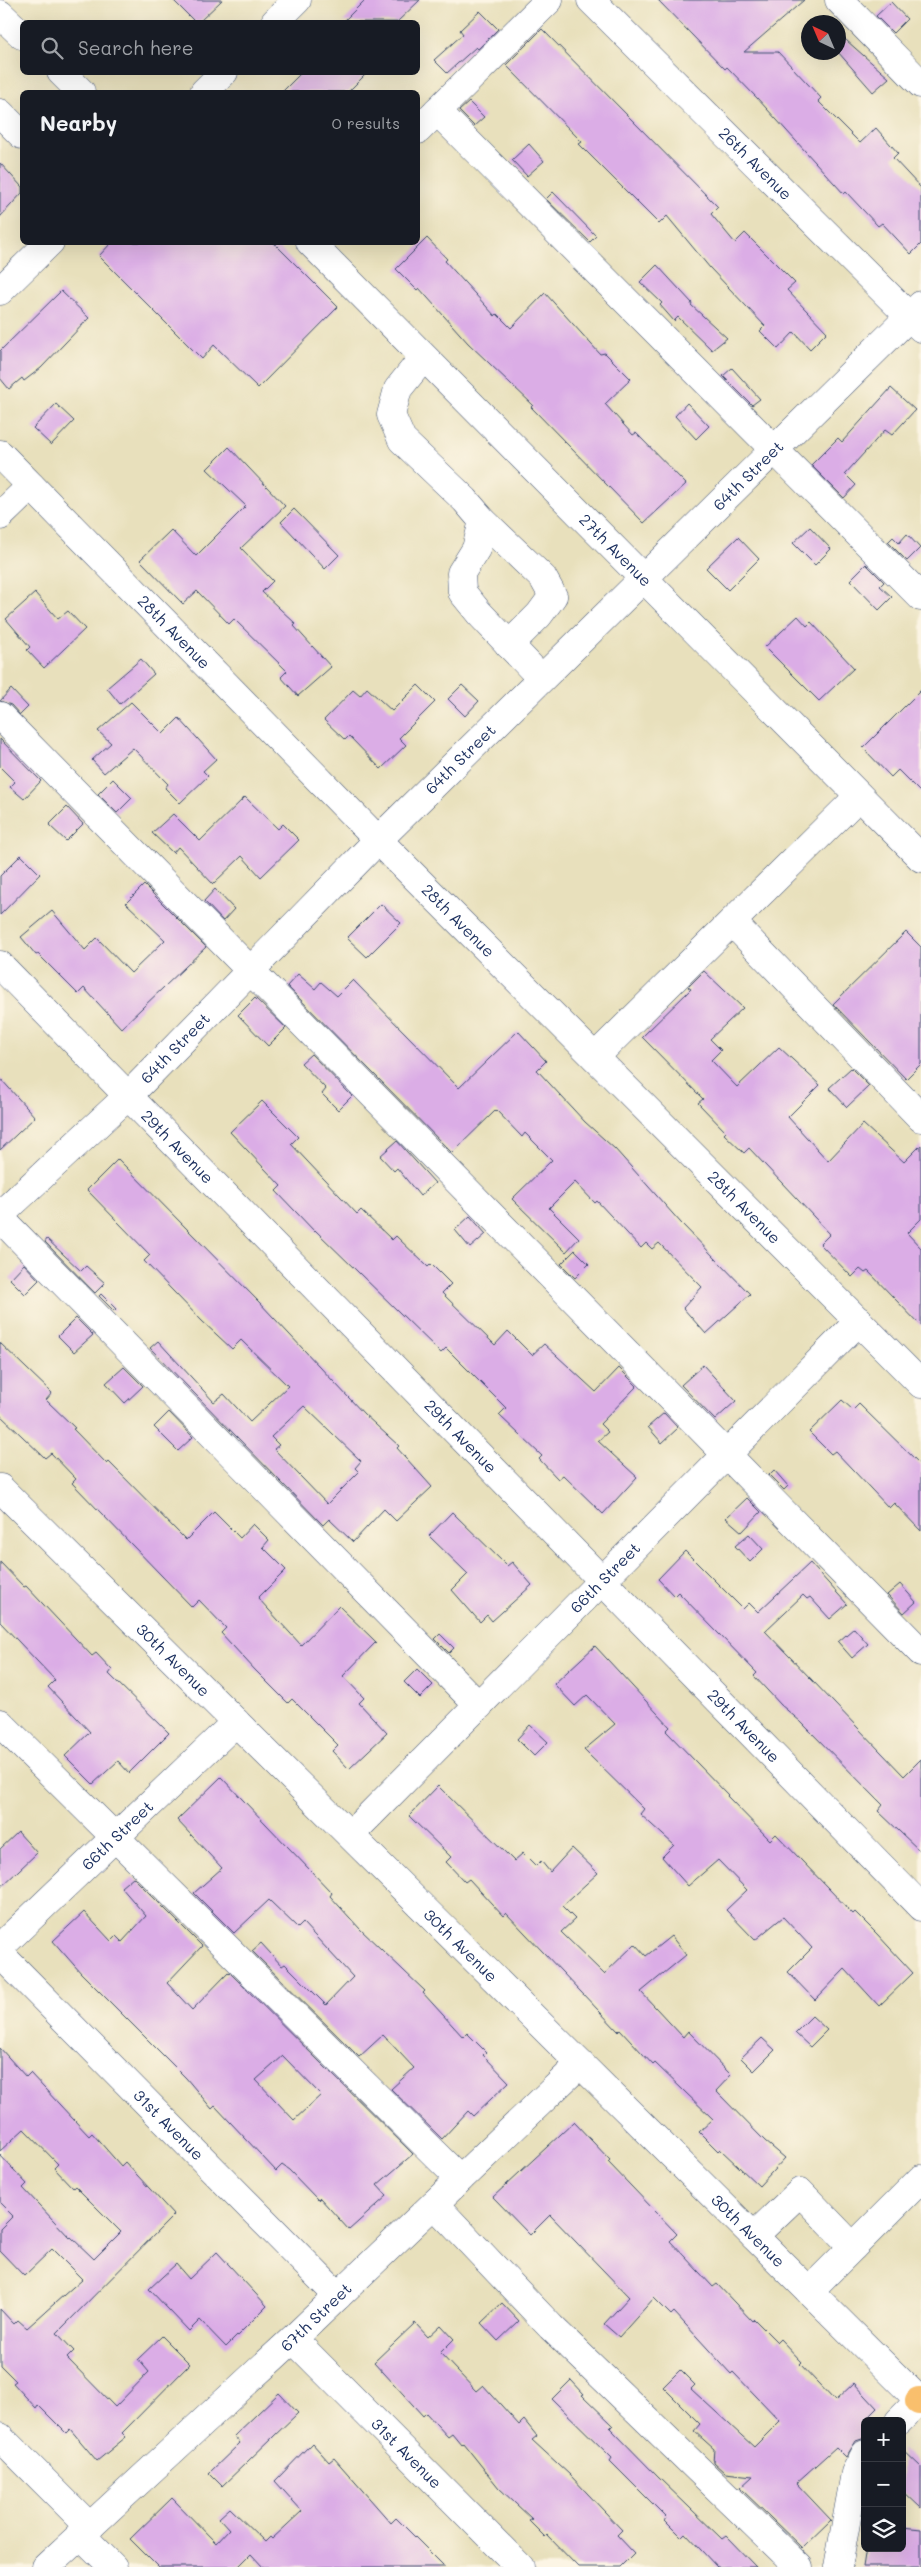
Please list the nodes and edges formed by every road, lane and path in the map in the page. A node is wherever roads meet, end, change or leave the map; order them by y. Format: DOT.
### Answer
graph roads {
  1 [pos="297,0"];
  2 [pos="549,0"];
  3 [pos="591,0"];
  4 [pos="839,0"];
  5 [pos="0,14"];
  6 [pos="277,20"];
  7 [pos="20,34"];
  8 [pos="64,75"];
  9 [pos="221,75"];
  10 [pos="921,84"];
  11 [pos="79,90"];
  12 [pos="206,90"];
  13 [pos="437,111"];
  14 [pos="0,113"];
  15 [pos="420,128"];
  16 [pos="20,133"];
  17 [pos="47,245"];
  18 [pos="313,245"];
  19 [pos="0,291"];
  20 [pos="917,316"];
  21 [pos="424,358"];
  22 [pos="775,448"];
  23 [pos="0,454"];
  24 [pos="31,486"];
  25 [pos="0,516"];
  26 [pos="483,522"];
  27 [pos="642,579"];
  28 [pos="921,597"];
  29 [pos="510,645"];
  30 [pos="541,678"];
  31 [pos="0,716"];
  32 [pos="859,796"];
  33 [pos="378,840"];
  34 [pos="921,858"];
  35 [pos="732,922"];
  36 [pos="0,965"];
  37 [pos="251,970"];
  38 [pos="595,1057"];
  39 [pos="129,1095"];
  40 [pos="921,1118"];
  41 [pos="0,1217"];
  42 [pos="859,1321"];
  43 [pos="921,1384"];
  44 [pos="727,1455"];
  45 [pos="0,1488"];
  46 [pos="604,1581"];
  47 [pos="921,1652"];
  48 [pos="479,1706"];
  49 [pos="236,1722"];
  50 [pos="0,1723"];
  51 [pos="350,1834"];
  52 [pos="116,1838"];
  53 [pos="921,1907"];
  54 [pos="0,1947"];
  55 [pos="0,1954"];
  56 [pos="580,2064"];
  57 [pos="460,2179"];
  58 [pos="921,2179"];
  59 [pos="434,2204"];
  60 [pos="754,2236"];
  61 [pos="853,2247"];
  62 [pos="809,2291"];
  63 [pos="338,2296"];
  64 [pos="293,2339"];
  65 [pos="920,2401"];
  66 [pos="902,2417"];
  67 [pos="0,2437"];
  68 [pos="861,2462"];
  69 [pos="85,2531"];
  70 [pos="46,2567"];
  71 [pos="113,2567"];
  72 [pos="520,2567"];
  73 [pos="799,2567"];
  74 [pos="838,2567"];
  1 -- 6 [label="street"];
  2 -- 13 [label="street"];
  3 -- 20 [label="street, 26th Avenue"];
  4 -- 10 [label="street"];
  5 -- 7 [label="street"];
  8 -- 11 [label="street"];
  9 -- 12 [label="street"];
  13 -- 15 [label="street"];
  13 -- 22 [label="street"];
  14 -- 16 [label="street"];
  17 -- 19 [label="street"];
  18 -- 21 [label="street, 27th Avenue"];
  20 -- 22 [label="street, 64th Street"];
  21 -- 26 [label="street"];
  21 -- 27 [label="street, 27th Avenue"];
  22 -- 27 [label="street, 64th Street"];
  22 -- 28 [label="street"];
  23 -- 24 [label="street, 28th Avenue"];
  24 -- 25 [label="street"];
  24 -- 33 [label="street, 28th Avenue"];
  26 -- 29 [label="street"];
  26 -- 29 [label="street"];
  27 -- 30 [label="street, 64th Street"];
  27 -- 32 [label="street, 27th Avenue"];
  29 -- 30 [label="street"];
  30 -- 33 [label="street, 64th Street"];
  31 -- 37 [label="street"];
  32 -- 34 [label="street, 27th Avenue"];
  32 -- 35 [label="street"];
  33 -- 37 [label="street, 64th Street"];
  33 -- 38 [label="street, 28th Avenue"];
  35 -- 38 [label="street"];
  35 -- 40 [label="street"];
  36 -- 39 [label="street, 29th Avenue"];
  37 -- 39 [label="street, 64th Street"];
  37 -- 44 [label="street"];
  38 -- 42 [label="street, 28th Avenue"];
  39 -- 41 [label="street, 64th Street"];
  39 -- 46 [label="street, 29th Avenue"];
  41 -- 48 [label="street"];
  42 -- 43 [label="street, 28th Avenue"];
  42 -- 44 [label="street, 66th Street"];
  44 -- 46 [label="street, 66th Street"];
  44 -- 47 [label="street"];
  45 -- 49 [label="street, 30th Avenue"];
  46 -- 48 [label="street, 66th Street"];
  46 -- 53 [label="street, 29th Avenue"];
  48 -- 51 [label="street, 66th Street"];
  49 -- 51 [label="street, 30th Avenue"];
  49 -- 52 [label="street, 66th Street"];
  50 -- 52 [label="street"];
  51 -- 56 [label="street, 30th Avenue"];
  52 -- 54 [label="street, 66th Street"];
  52 -- 57 [label="street"];
  55 -- 63 [label="street, 31st Avenue"];
  56 -- 57 [label="street, 67th Street"];
  56 -- 60 [label="street, 30th Avenue"];
  57 -- 59 [label="street, 67th Street"];
  58 -- 61 [label="street"];
  59 -- 63 [label="street, 67th Street"];
  59 -- 73 [label="street"];
  60 -- 61 [label="street"];
  60 -- 62 [label="street, 30th Avenue"];
  61 -- 62 [label="street"];
  62 -- 65 [label="street, 30th Avenue"];
  63 -- 64 [label="street, 67th Street"];
  64 -- 69 [label="street, 67th Street"];
  64 -- 72 [label="street, 31st Avenue"];
  65 -- 66 [label="street"];
  67 -- 69 [label="street"];
  68 -- 74 [label="street"];
  69 -- 70 [label="street, 67th Street"];
  69 -- 71 [label="street"];
}
